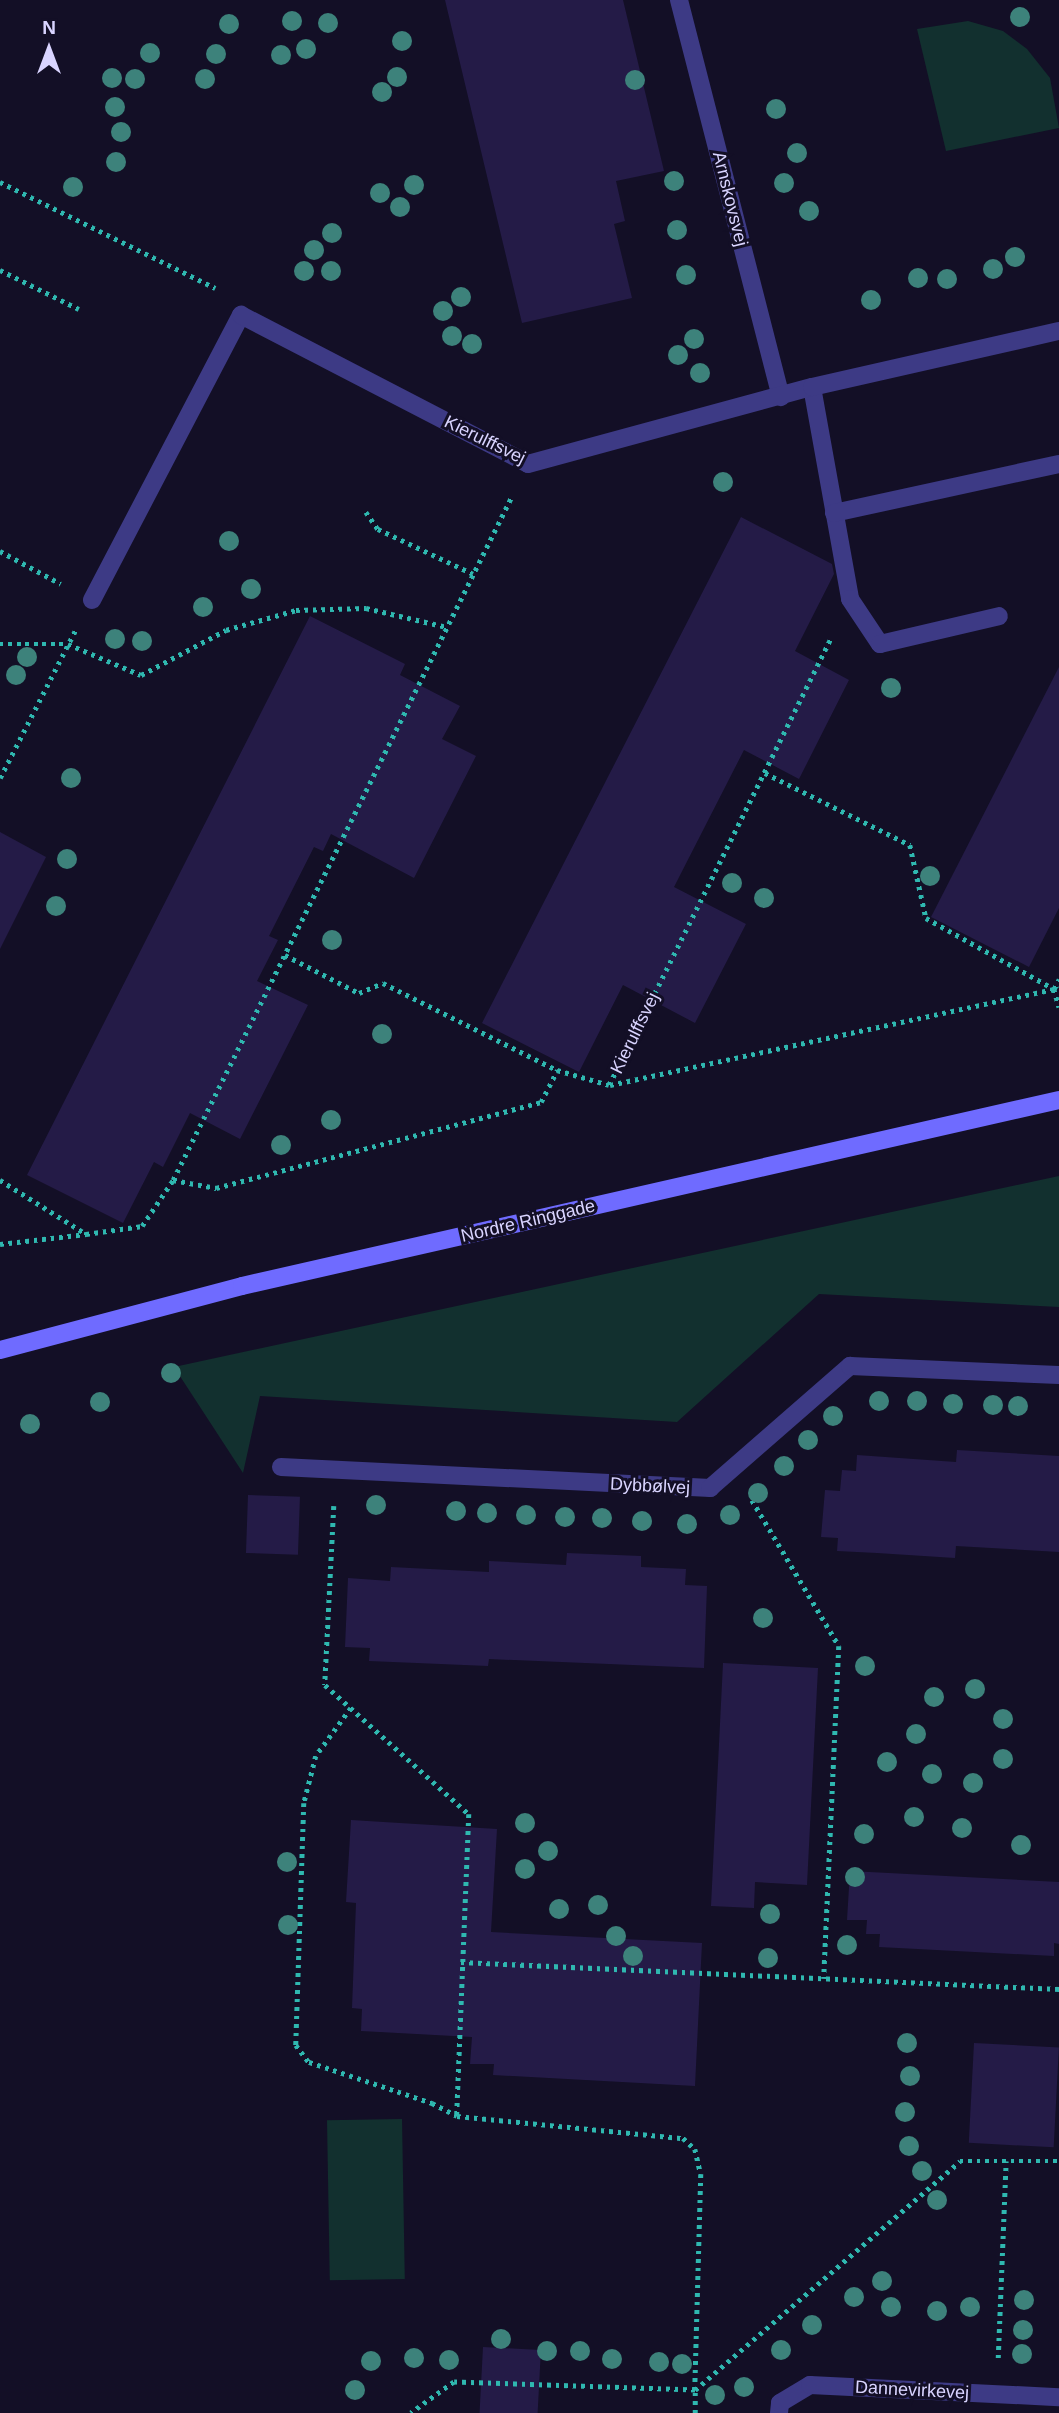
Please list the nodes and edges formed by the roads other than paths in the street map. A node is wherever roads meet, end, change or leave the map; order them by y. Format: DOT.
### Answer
graph roads {
  1 [pos="679,0"];
  2 [pos="1059,331"];
  3 [pos="812,387"];
  4 [pos="780,397"];
  5 [pos="1059,464"];
  6 [pos="834,513"];
  7 [pos="92,600"];
  8 [pos="999,616"];
  9 [pos="1059,1100"];
  10 [pos="0,1350"];
  11 [pos="1059,1375"];
  12 [pos="281,1467"];
  13 [pos="1059,2397"];
  14 [pos="779,2413"];
  1 -- 4 [label="street, Arnskovsvej"];
  2 -- 3 [label="street, Kierulffsvej"];
  3 -- 4 [label="street, Kierulffsvej"];
  3 -- 6 [label="street"];
  4 -- 7 [label="street, Kierulffsvej"];
  5 -- 6 [label="street"];
  6 -- 8 [label="street"];
  9 -- 10 [label="street, Nordre Ringgade"];
  11 -- 12 [label="street, Dybbølvej"];
  13 -- 14 [label="street, Dannevirkevej"];
}
